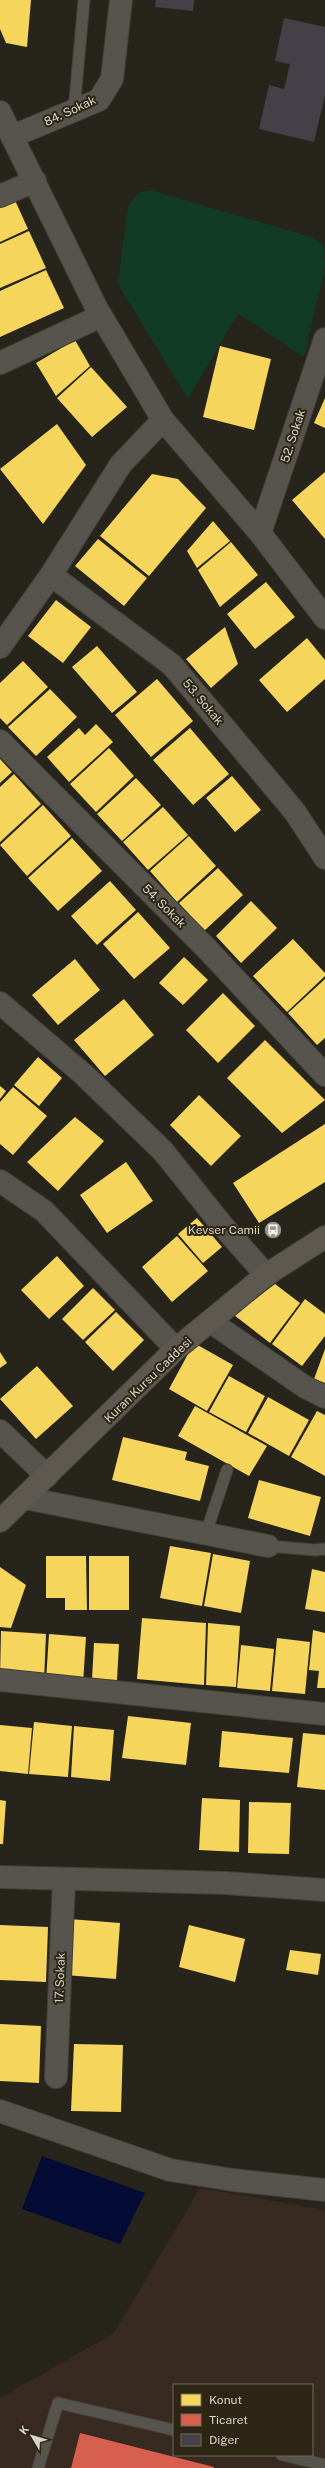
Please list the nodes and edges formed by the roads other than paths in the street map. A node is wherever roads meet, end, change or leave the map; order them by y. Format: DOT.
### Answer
graph roads {
  1 [pos="84,0"];
  2 [pos="121,0"];
  3 [pos="74,111"];
  4 [pos="0,112"];
  5 [pos="13,136"];
  6 [pos="35,181"];
  7 [pos="0,196"];
  8 [pos="101,316"];
  9 [pos="325,339"];
  10 [pos="0,363"];
  11 [pos="163,420"];
  12 [pos="260,533"];
  13 [pos="51,575"];
  14 [pos="323,610"];
  15 [pos="0,647"];
  16 [pos="0,741"];
  17 [pos="325,858"];
  18 [pos="0,1003"];
  19 [pos="325,1075"];
  20 [pos="0,1181"];
  21 [pos="322,1242"];
  22 [pos="266,1275"];
  23 [pos="211,1322"];
  24 [pos="176,1349"];
  25 [pos="325,1397"];
  26 [pos="0,1431"];
  27 [pos="227,1470"];
  28 [pos="47,1476"];
  29 [pos="25,1498"];
  30 [pos="0,1521"];
  31 [pos="206,1533"];
  32 [pos="268,1546"];
  33 [pos="325,1549"];
  34 [pos="0,1680"];
  35 [pos="325,1714"];
  36 [pos="0,1877"];
  37 [pos="64,1879"];
  38 [pos="325,1890"];
  39 [pos="56,2077"];
  40 [pos="0,2111"];
  41 [pos="325,2190"];
  42 [pos="173,2430"];
  43 [pos="286,2456"];
  44 [pos="325,2465"];
  45 [pos="38,2468"];
  1 -- 3 [label="lane"];
  2 -- 3 [label="street, 84. Sokak"];
  3 -- 5 [label="street, 84. Sokak"];
  4 -- 5 [label="street"];
  5 -- 6 [label="street"];
  6 -- 7 [label="street"];
  6 -- 8 [label="street"];
  8 -- 10 [label="street"];
  8 -- 11 [label="street"];
  9 -- 12 [label="street, 52. Sokak"];
  11 -- 12 [label="street"];
  11 -- 13 [label="street"];
  12 -- 14 [label="street"];
  13 -- 15 [label="street"];
  13 -- 17 [label="street, 53. Sokak"];
  16 -- 19 [label="street, 54. Sokak"];
  18 -- 22 [label="street"];
  20 -- 24 [label="street"];
  21 -- 22 [label="main road, Kuran Kursu Caddesi"];
  22 -- 23 [label="main road, Kuran Kursu Caddesi"];
  23 -- 24 [label="main road, Kuran Kursu Caddesi"];
  23 -- 25 [label="street"];
  24 -- 28 [label="main road, Kuran Kursu Caddesi"];
  26 -- 28 [label="street"];
  27 -- 31 [label="lane"];
  28 -- 29 [label="main road, Kuran Kursu Caddesi"];
  29 -- 30 [label="main road, Kuran Kursu Caddesi"];
  29 -- 31 [label="street"];
  31 -- 32 [label="street"];
  32 -- 33 [label="lane"];
  34 -- 35 [label="street"];
  36 -- 37 [label="street"];
  37 -- 38 [label="street"];
  37 -- 39 [label="street, 17. Sokak"];
  40 -- 41 [label="street"];
  42 -- 45 [label="lane"];
  43 -- 44 [label="lane"];
}
